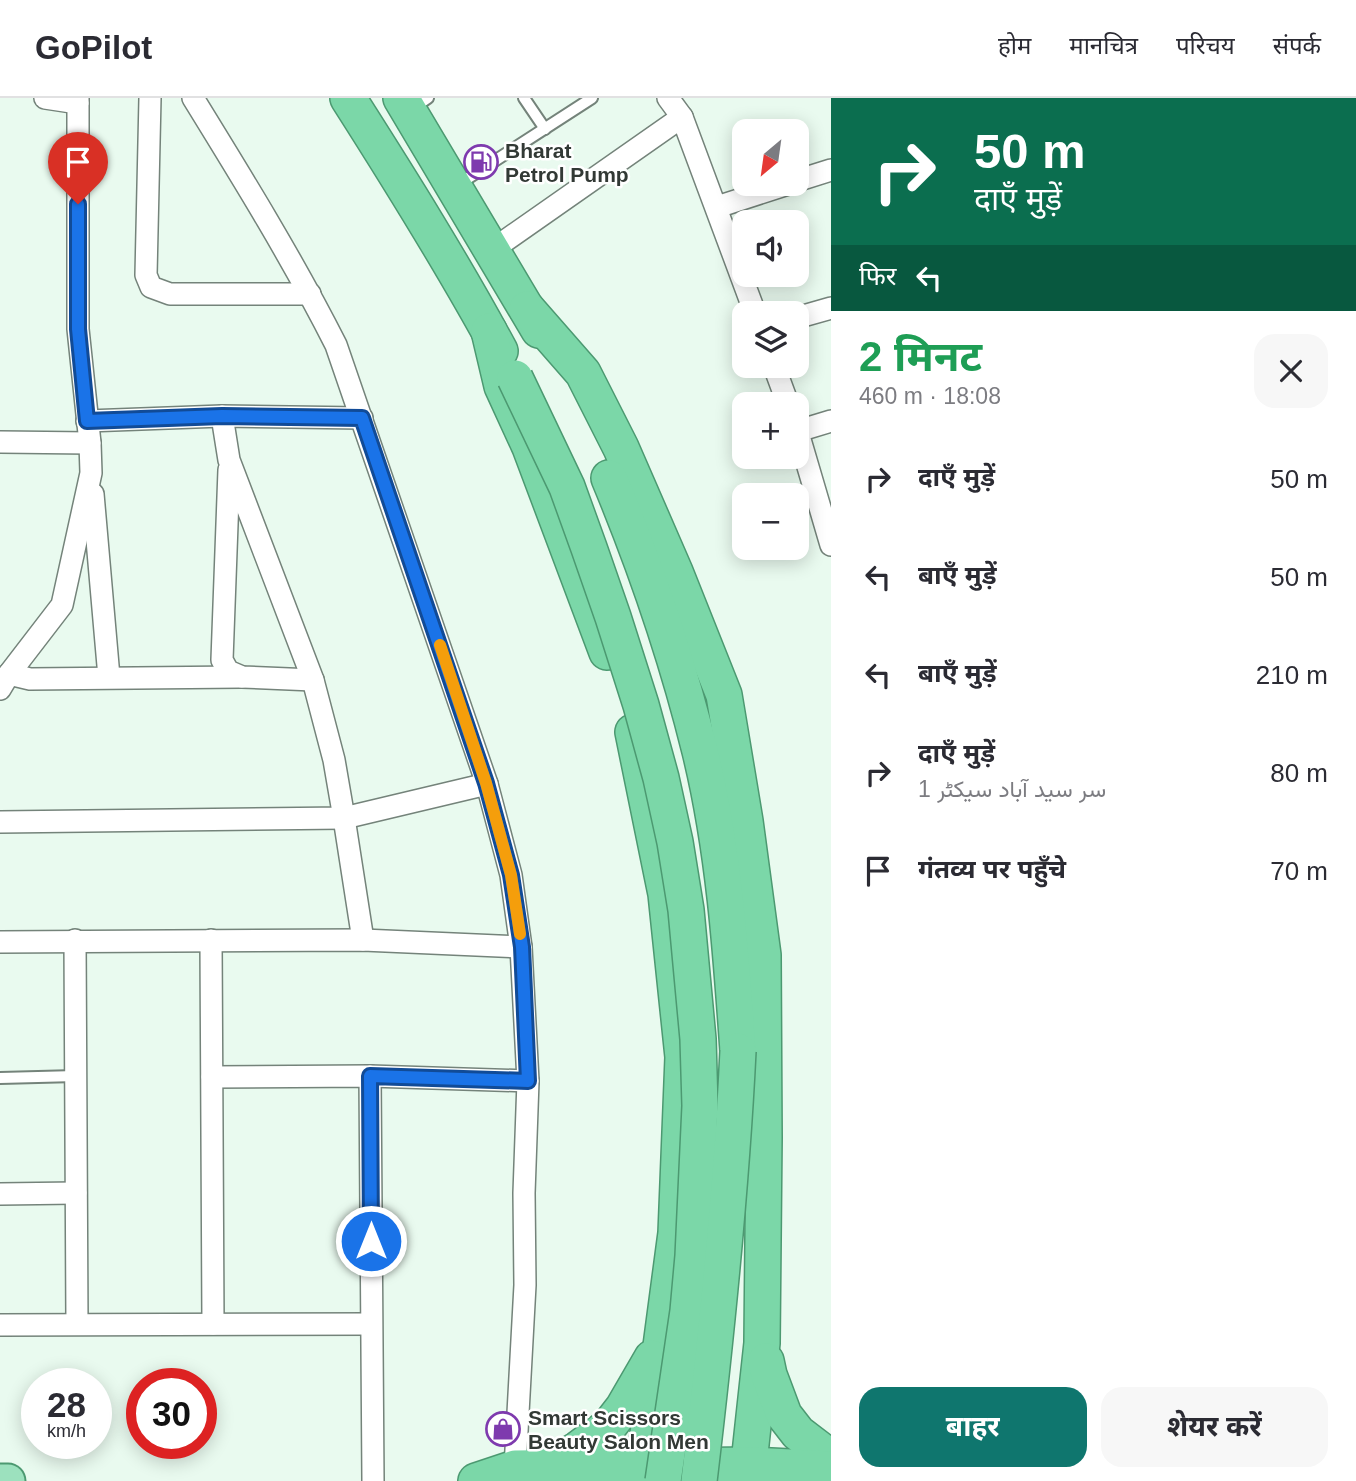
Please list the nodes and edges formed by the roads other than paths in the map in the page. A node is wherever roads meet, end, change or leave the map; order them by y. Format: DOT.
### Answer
graph roads {
  1 [pos="45,98"];
  2 [pos="150,98"];
  3 [pos="193,98"];
  4 [pos="348,98"];
  5 [pos="524,98"];
  6 [pos="592,98"];
  7 [pos="78,101"];
  8 [pos="413,102"];
  9 [pos="676,105"];
  10 [pos="545,129"];
  11 [pos="831,170"];
  12 [pos="809,177"];
  13 [pos="455,187"];
  14 [pos="751,196"];
  15 [pos="717,207"];
  16 [pos="492,250"];
  17 [pos="310,294"];
  18 [pos="751,301"];
  19 [pos="831,308"];
  20 [pos="527,309"];
  21 [pos="809,314"];
  22 [pos="489,331"];
  23 [pos="222,416"];
  24 [pos="362,418"];
  25 [pos="87,421"];
  26 [pos="831,421"];
  27 [pos="809,426"];
  28 [pos="0,442"];
  29 [pos="90,443"];
  30 [pos="229,460"];
  31 [pos="809,469"];
  32 [pos="91,473"];
  33 [pos="831,545"];
  34 [pos="109,677"];
  35 [pos="242,677"];
  36 [pos="313,680"];
  37 [pos="5,682"];
  38 [pos="486,783"];
  39 [pos="344,818"];
  40 [pos="0,822"];
  41 [pos="75,940"];
  42 [pos="211,940"];
  43 [pos="363,940"];
  44 [pos="0,942"];
  45 [pos="522,947"];
  46 [pos="76,1076"];
  47 [pos="370,1076"];
  48 [pos="0,1077"];
  49 [pos="212,1077"];
  50 [pos="528,1081"];
  51 [pos="0,1194"];
  52 [pos="76,1194"];
  53 [pos="77,1324"];
  54 [pos="214,1324"];
  55 [pos="371,1324"];
  56 [pos="0,1325"];
  57 [pos="663,1338"];
  58 [pos="762,1343"];
  59 [pos="831,1458"];
  60 [pos="515,1468"];
  61 [pos="831,1469"];
  62 [pos="748,1473"];
  63 [pos="649,1476"];
  64 [pos="0,1481"];
  65 [pos="8,1481"];
  66 [pos="373,1481"];
  67 [pos="476,1481"];
  68 [pos="699,1481"];
  1 -- 7 [label="street"];
  2 -- 17 [label="street"];
  3 -- 17 [label="street"];
  4 -- 22 [label="highway"];
  5 -- 10 [label="lane"];
  6 -- 10 [label="lane"];
  7 -- 25 [label="street"];
  8 -- 13 [label="highway"];
  9 -- 15 [label="street"];
  9 -- 16 [label="street"];
  10 -- 13 [label="lane"];
  11 -- 12 [label="street"];
  13 -- 16 [label="highway"];
  14 -- 15 [label="street"];
  15 -- 18 [label="street"];
  16 -- 20 [label="highway"];
  17 -- 24 [label="street"];
  19 -- 21 [label="street"];
  20 -- 58 [label="highway"];
  20 -- 68 [label="highway, bridge"];
  22 -- 57 [label="highway"];
  22 -- 63 [label="highway, bridge"];
  23 -- 24 [label="street"];
  23 -- 25 [label="street"];
  23 -- 30 [label="street"];
  24 -- 38 [label="street"];
  25 -- 29 [label="street"];
  26 -- 27 [label="street"];
  28 -- 29 [label="street"];
  29 -- 32 [label="street"];
  30 -- 35 [label="street"];
  30 -- 36 [label="street"];
  31 -- 33 [label="street"];
  32 -- 34 [label="street"];
  32 -- 37 [label="street"];
  34 -- 35 [label="street"];
  34 -- 37 [label="street"];
  35 -- 36 [label="street"];
  36 -- 39 [label="street"];
  38 -- 39 [label="street"];
  38 -- 45 [label="street"];
  39 -- 40 [label="street"];
  39 -- 43 [label="street"];
  41 -- 42 [label="street"];
  41 -- 44 [label="street"];
  41 -- 46 [label="street"];
  42 -- 43 [label="street"];
  42 -- 49 [label="street"];
  43 -- 45 [label="street"];
  45 -- 50 [label="street"];
  46 -- 48 [label="lane"];
  46 -- 52 [label="street"];
  47 -- 49 [label="street"];
  47 -- 50 [label="street"];
  47 -- 55 [label="street"];
  49 -- 54 [label="street"];
  50 -- 60 [label="street"];
  51 -- 52 [label="street"];
  52 -- 53 [label="street"];
  53 -- 54 [label="street"];
  53 -- 56 [label="street"];
  54 -- 55 [label="street"];
  55 -- 66 [label="street"];
  57 -- 60 [label="highway"];
  57 -- 63 [label="highway"];
  58 -- 59 [label="highway"];
  58 -- 62 [label="highway"];
  60 -- 63 [label="highway"];
  60 -- 67 [label="highway"];
  61 -- 62 [label="highway"];
  62 -- 63 [label="highway"];
  64 -- 65 [label="main road"];
}
